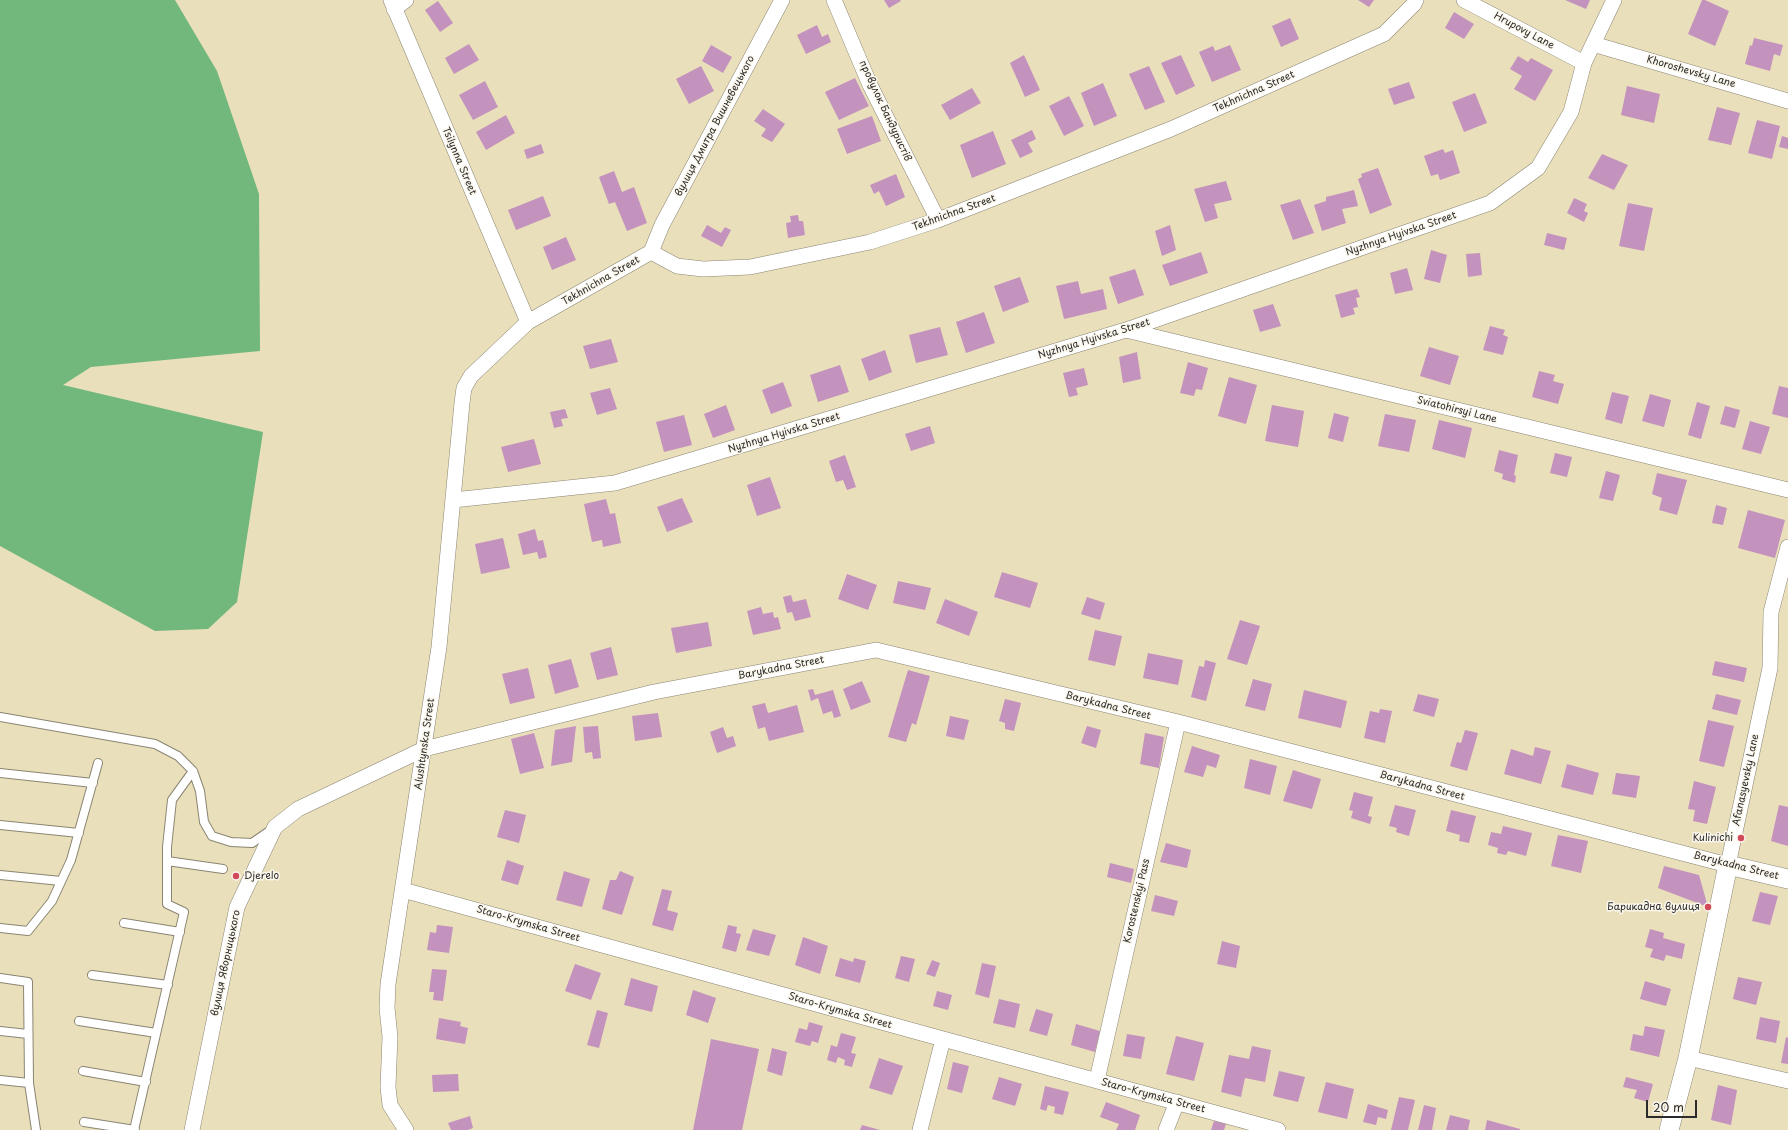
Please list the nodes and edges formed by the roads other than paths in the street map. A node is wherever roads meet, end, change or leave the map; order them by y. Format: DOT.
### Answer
graph roads {
  1 [pos="782,0"];
  2 [pos="834,0"];
  3 [pos="1416,0"];
  4 [pos="1464,0"];
  5 [pos="1614,0"];
  6 [pos="397,3"];
  7 [pos="1593,44"];
  8 [pos="1584,63"];
  9 [pos="1788,101"];
  10 [pos="938,220"];
  11 [pos="651,252"];
  12 [pos="528,322"];
  13 [pos="1126,330"];
  14 [pos="486,361"];
  15 [pos="1788,490"];
  16 [pos="453,500"];
  17 [pos="1788,547"];
  18 [pos="0,718"];
  19 [pos="1178,722"];
  20 [pos="424,749"];
  21 [pos="98,763"];
  22 [pos="193,771"];
  23 [pos="0,773"];
  24 [pos="93,783"];
  25 [pos="0,825"];
  26 [pos="275,827"];
  27 [pos="79,833"];
  28 [pos="167,861"];
  29 [pos="1728,865"];
  30 [pos="223,869"];
  31 [pos="0,874"];
  32 [pos="1788,880"];
  33 [pos="61,881"];
  34 [pos="403,890"];
  35 [pos="124,923"];
  36 [pos="0,928"];
  37 [pos="180,932"];
  38 [pos="92,974"];
  39 [pos="0,978"];
  40 [pos="168,985"];
  41 [pos="79,1021"];
  42 [pos="0,1031"];
  43 [pos="156,1033"];
  44 [pos="28,1034"];
  45 [pos="943,1040"];
  46 [pos="1688,1058"];
  47 [pos="83,1071"];
  48 [pos="0,1080"];
  49 [pos="1097,1080"];
  50 [pos="1788,1081"];
  51 [pos="146,1082"];
  52 [pos="29,1083"];
  53 [pos="1177,1102"];
  54 [pos="84,1122"];
  55 [pos="36,1130"];
  56 [pos="135,1130"];
  57 [pos="192,1130"];
  58 [pos="406,1130"];
  59 [pos="920,1130"];
  60 [pos="1166,1130"];
  61 [pos="1278,1130"];
  62 [pos="1669,1130"];
  1 -- 11 [label="street, вулиця Дмитра Вишневецького"];
  2 -- 10 [label="street, провулок Бандуристів"];
  3 -- 10 [label="street, Tekhnichna Street"];
  4 -- 8 [label="street, Hrupovy Lane"];
  5 -- 7 [label="street, Nyzhnya Hyivska Street"];
  6 -- 12 [label="street, Tsilynna Street"];
  7 -- 8 [label="street, Nyzhnya Hyivska Street"];
  7 -- 9 [label="street, Khoroshevsky Lane"];
  8 -- 13 [label="street, Nyzhnya Hyivska Street"];
  10 -- 11 [label="street, Tekhnichna Street"];
  11 -- 12 [label="street, Tekhnichna Street"];
  12 -- 14 [label="street, Tekhnichna Street"];
  13 -- 15 [label="street, Sviatohirsyi Lane"];
  13 -- 16 [label="street, Nyzhnya Hyivska Street"];
  14 -- 16 [label="street, Alushtynska Street"];
  16 -- 20 [label="street, Alushtynska Street"];
  17 -- 29 [label="street, Afanasyevsky Lane"];
  18 -- 22 [label="lane"];
  19 -- 20 [label="street, Barykadna Street"];
  19 -- 29 [label="street, Barykadna Street"];
  19 -- 49 [label="street, Korostenskyi Pass"];
  20 -- 26 [label="street, вулиця Яворницького"];
  20 -- 34 [label="street, Alushtynska Street"];
  21 -- 24 [label="lane"];
  22 -- 26 [label="lane"];
  22 -- 28 [label="lane"];
  23 -- 24 [label="lane"];
  24 -- 27 [label="lane"];
  25 -- 27 [label="lane"];
  26 -- 57 [label="street, вулиця Яворницького"];
  27 -- 33 [label="lane"];
  28 -- 30 [label="lane"];
  28 -- 37 [label="lane"];
  29 -- 32 [label="street, Barykadna Street"];
  29 -- 46 [label="street, Afanasyevsky Lane"];
  31 -- 33 [label="lane"];
  33 -- 36 [label="lane"];
  34 -- 45 [label="street, Staro-Krymska Street"];
  34 -- 58 [label="street, Alushtynska Street"];
  35 -- 37 [label="lane"];
  37 -- 40 [label="lane"];
  38 -- 40 [label="lane"];
  39 -- 44 [label="lane"];
  40 -- 43 [label="lane"];
  41 -- 43 [label="lane"];
  42 -- 44 [label="lane"];
  43 -- 51 [label="lane"];
  44 -- 52 [label="lane"];
  45 -- 49 [label="street, Staro-Krymska Street"];
  45 -- 59 [label="street"];
  46 -- 50 [label="street"];
  46 -- 62 [label="street, Afanasyevsky Lane"];
  47 -- 51 [label="lane"];
  48 -- 52 [label="lane"];
  49 -- 53 [label="street, Staro-Krymska Street"];
  51 -- 56 [label="lane"];
  52 -- 55 [label="lane"];
  53 -- 60 [label="street"];
  53 -- 61 [label="street, Staro-Krymska Street"];
  54 -- 56 [label="lane"];
}
